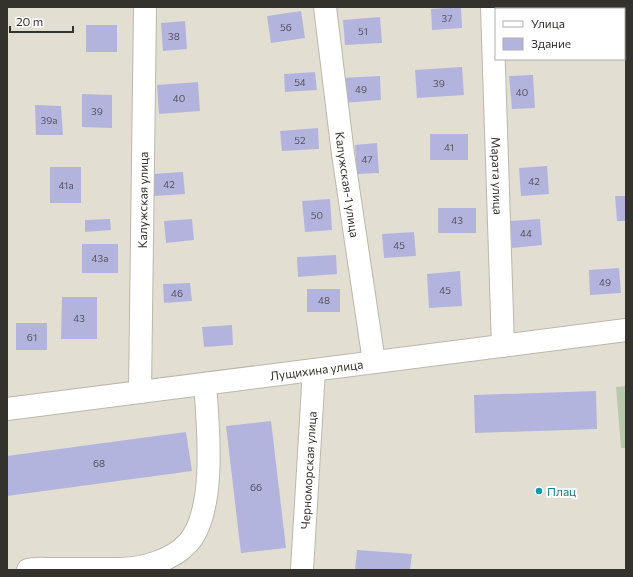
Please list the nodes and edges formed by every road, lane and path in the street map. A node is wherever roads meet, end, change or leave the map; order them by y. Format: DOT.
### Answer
graph roads {
  1 [pos="145,7"];
  2 [pos="325,7"];
  3 [pos="492,7"];
  4 [pos="626,330"];
  5 [pos="503,346"];
  6 [pos="374,362"];
  7 [pos="314,370"];
  8 [pos="205,384"];
  9 [pos="140,392"];
  10 [pos="7,409"];
  11 [pos="121,569"];
  12 [pos="28,570"];
  13 [pos="302,570"];
  1 -- 9 [label="street, Калужская улица"];
  2 -- 6 [label="street, Калужская-1 улица"];
  3 -- 5 [label="street, Марата улица"];
  4 -- 5 [label="street, Лущихина улица"];
  5 -- 6 [label="street, Лущихина улица"];
  6 -- 7 [label="street, Лущихина улица"];
  7 -- 8 [label="street, Лущихина улица"];
  7 -- 13 [label="street, Черноморская улица"];
  8 -- 9 [label="street, Лущихина улица"];
  8 -- 11 [label="street"];
  9 -- 10 [label="street, Лущихина улица"];
  11 -- 12 [label="street"];
}
